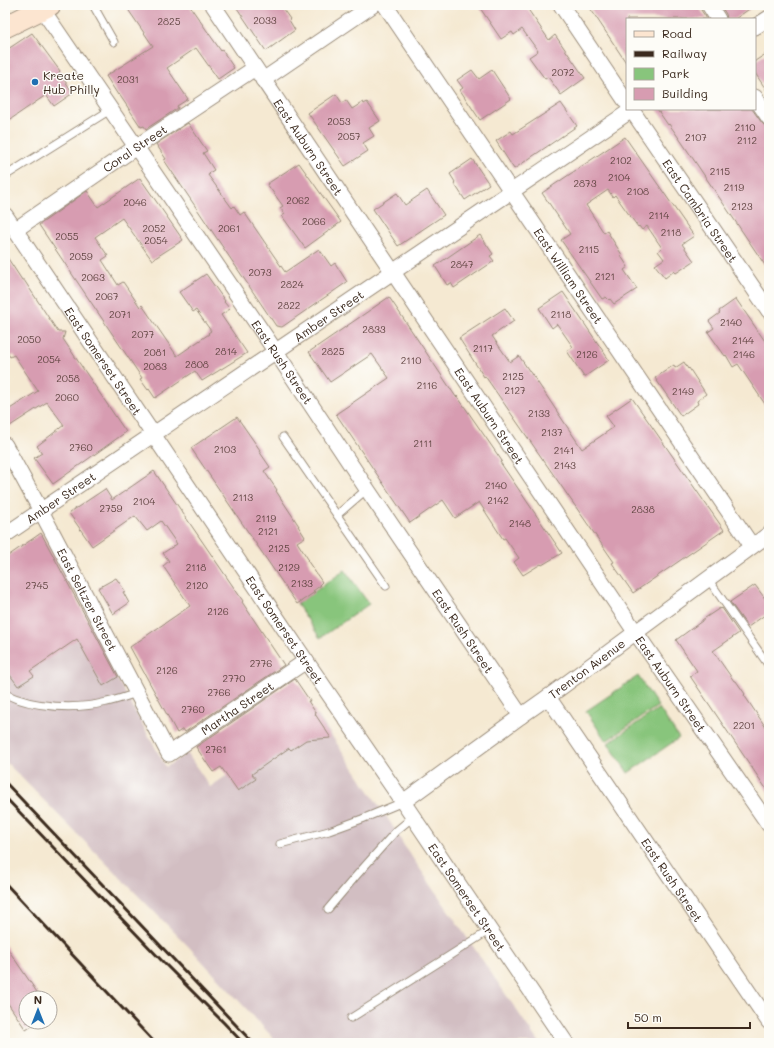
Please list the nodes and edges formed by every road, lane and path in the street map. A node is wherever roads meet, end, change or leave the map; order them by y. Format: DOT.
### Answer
graph roads {
  1 [pos="93,5"];
  2 [pos="213,5"];
  3 [pos="373,5"];
  4 [pos="385,5"];
  5 [pos="561,5"];
  6 [pos="708,5"];
  7 [pos="46,7"];
  8 [pos="717,18"];
  9 [pos="769,18"];
  10 [pos="756,26"];
  11 [pos="5,27"];
  12 [pos="114,42"];
  13 [pos="259,74"];
  14 [pos="756,98"];
  15 [pos="626,101"];
  16 [pos="110,110"];
  17 [pos="628,110"];
  18 [pos="632,110"];
  19 [pos="769,118"];
  20 [pos="136,147"];
  21 [pos="5,176"];
  22 [pos="511,192"];
  23 [pos="8,220"];
  24 [pos="392,272"];
  25 [pos="769,312"];
  26 [pos="276,352"];
  27 [pos="153,434"];
  28 [pos="284,437"];
  29 [pos="5,445"];
  30 [pos="367,489"];
  31 [pos="41,511"];
  32 [pos="337,515"];
  33 [pos="769,534"];
  34 [pos="5,535"];
  35 [pos="752,546"];
  36 [pos="708,579"];
  37 [pos="386,586"];
  38 [pos="636,633"];
  39 [pos="306,661"];
  40 [pos="769,666"];
  41 [pos="137,693"];
  42 [pos="5,694"];
  43 [pos="548,697"];
  44 [pos="521,716"];
  45 [pos="169,754"];
  46 [pos="403,802"];
  47 [pos="413,817"];
  48 [pos="768,822"];
  49 [pos="280,844"];
  50 [pos="328,909"];
  51 [pos="490,930"];
  52 [pos="351,1018"];
  53 [pos="769,1022"];
  54 [pos="566,1043"];
  1 -- 12 [label="lane"];
  2 -- 13 [label="street, East Auburn Street"];
  3 -- 13 [label="street, Coral Street"];
  4 -- 22 [label="street, East William Street"];
  5 -- 15 [label="street, East Cambria Street"];
  6 -- 8 [label="street"];
  7 -- 11 [label="main road"];
  7 -- 16 [label="street, East Rush Street"];
  9 -- 10 [label="street"];
  13 -- 20 [label="street, Coral Street"];
  13 -- 24 [label="street, East Auburn Street"];
  14 -- 19 [label="street"];
  16 -- 20 [label="street, East Rush Street"];
  16 -- 21 [label="lane"];
  17 -- 22 [label="street, Amber Street"];
  18 -- 25 [label="street, East Cambria Street"];
  20 -- 23 [label="street, Coral Street"];
  20 -- 26 [label="street, East Rush Street"];
  22 -- 24 [label="street, Amber Street"];
  22 -- 35 [label="street, East William Street"];
  23 -- 27 [label="street, East Somerset Street"];
  24 -- 26 [label="street, Amber Street"];
  24 -- 38 [label="street, East Auburn Street"];
  26 -- 27 [label="street, Amber Street"];
  26 -- 30 [label="street, East Rush Street"];
  27 -- 31 [label="street, Amber Street"];
  27 -- 39 [label="street, East Somerset Street"];
  28 -- 32 [label="lane"];
  29 -- 31 [label="street, East Seltzer Street"];
  30 -- 32 [label="lane"];
  30 -- 44 [label="street, East Rush Street"];
  31 -- 34 [label="street, Amber Street"];
  31 -- 41 [label="street, East Seltzer Street"];
  32 -- 37 [label="lane"];
  33 -- 35 [label="street, Trenton Avenue"];
  35 -- 36 [label="street, Trenton Avenue"];
  36 -- 38 [label="street, Trenton Avenue"];
  36 -- 40 [label="lane"];
  38 -- 43 [label="street, Trenton Avenue"];
  38 -- 48 [label="street, East Auburn Street"];
  39 -- 45 [label="street, Martha Street"];
  39 -- 46 [label="street, East Somerset Street"];
  41 -- 42 [label="lane"];
  41 -- 45 [label="street, East Seltzer Street"];
  43 -- 44 [label="street, Trenton Avenue"];
  43 -- 53 [label="street, East Rush Street"];
  44 -- 46 [label="street, Trenton Avenue"];
  46 -- 47 [label="street, East Somerset Street"];
  46 -- 49 [label="lane"];
  47 -- 50 [label="lane"];
  47 -- 51 [label="street, East Somerset Street"];
  51 -- 52 [label="lane"];
  51 -- 54 [label="street, East Somerset Street"];
}
